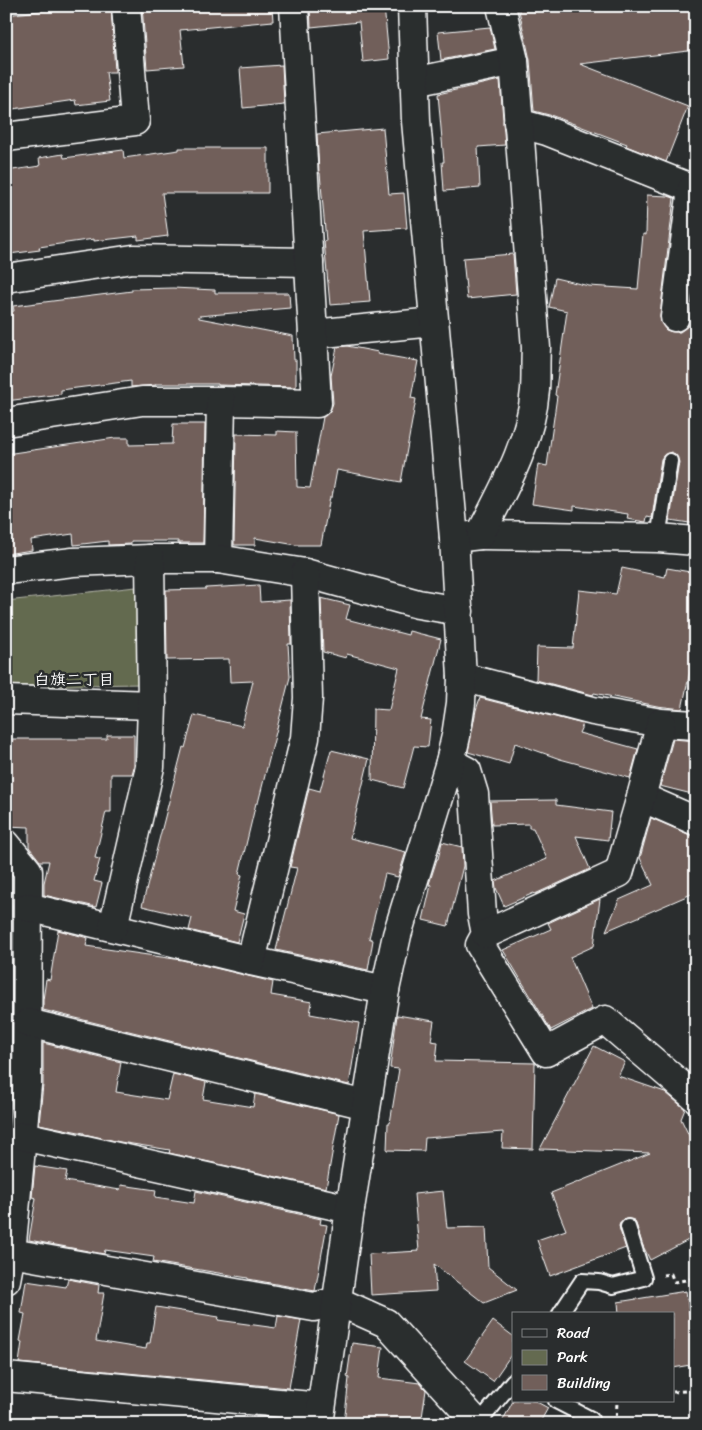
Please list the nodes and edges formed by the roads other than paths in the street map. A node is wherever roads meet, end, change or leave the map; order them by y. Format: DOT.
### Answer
graph roads {
  1 [pos="126,6"];
  2 [pos="294,6"];
  3 [pos="412,6"];
  4 [pos="501,6"];
  5 [pos="514,61"];
  6 [pos="414,82"];
  7 [pos="518,123"];
  8 [pos="6,137"];
  9 [pos="694,189"];
  10 [pos="309,262"];
  11 [pos="6,278"];
  12 [pos="675,316"];
  13 [pos="434,322"];
  14 [pos="313,334"];
  15 [pos="221,401"];
  16 [pos="6,422"];
  17 [pos="670,461"];
  18 [pos="467,536"];
  19 [pos="658,538"];
  20 [pos="696,541"];
  21 [pos="150,559"];
  22 [pos="218,559"];
  23 [pos="6,570"];
  24 [pos="305,573"];
  25 [pos="458,611"];
  26 [pos="462,677"];
  27 [pos="6,700"];
  28 [pos="152,705"];
  29 [pos="661,723"];
  30 [pos="696,725"];
  31 [pos="450,762"];
  32 [pos="642,797"];
  33 [pos="696,821"];
  34 [pos="6,844"];
  35 [pos="28,907"];
  36 [pos="113,926"];
  37 [pos="486,934"];
  38 [pos="251,961"];
  39 [pos="385,990"];
  40 [pos="28,1023"];
  41 [pos="17,1085"];
  42 [pos="696,1098"];
  43 [pos="366,1106"];
  44 [pos="23,1136"];
  45 [pos="350,1209"];
  46 [pos="628,1226"];
  47 [pos="11,1253"];
  48 [pos="6,1280"];
  49 [pos="336,1301"];
  50 [pos="561,1312"];
  51 [pos="6,1377"];
  52 [pos="512,1382"];
  53 [pos="558,1402"];
  54 [pos="320,1415"];
  55 [pos="591,1419"];
  56 [pos="478,1424"];
  1 -- 8 [label="street"];
  2 -- 10 [label="street"];
  3 -- 6 [label="street"];
  4 -- 5 [label="street"];
  5 -- 6 [label="street"];
  5 -- 7 [label="street"];
  6 -- 13 [label="street"];
  7 -- 9 [label="street"];
  7 -- 18 [label="street"];
  9 -- 12 [label="street"];
  10 -- 11 [label="street"];
  10 -- 14 [label="street"];
  13 -- 14 [label="street"];
  13 -- 18 [label="street"];
  14 -- 15 [label="street"];
  15 -- 16 [label="street"];
  15 -- 22 [label="street"];
  17 -- 19 [label="lane"];
  18 -- 19 [label="street"];
  18 -- 25 [label="street"];
  19 -- 20 [label="street"];
  21 -- 22 [label="street"];
  21 -- 23 [label="street"];
  21 -- 28 [label="street"];
  22 -- 24 [label="street"];
  24 -- 25 [label="street"];
  24 -- 38 [label="street"];
  25 -- 26 [label="street"];
  26 -- 29 [label="street"];
  26 -- 31 [label="street"];
  27 -- 28 [label="street"];
  28 -- 36 [label="street"];
  29 -- 30 [label="street"];
  29 -- 32 [label="street"];
  31 -- 37 [label="street"];
  31 -- 39 [label="street"];
  32 -- 33 [label="street"];
  32 -- 37 [label="street"];
  34 -- 35 [label="street"];
  35 -- 36 [label="street"];
  35 -- 40 [label="street"];
  36 -- 38 [label="street"];
  37 -- 42 [label="street"];
  38 -- 39 [label="street"];
  39 -- 43 [label="street"];
  40 -- 41 [label="street"];
  40 -- 43 [label="street"];
  41 -- 44 [label="street"];
  43 -- 45 [label="street"];
  44 -- 45 [label="street"];
  44 -- 47 [label="street"];
  45 -- 49 [label="street"];
  46 -- 50 [label="lane"];
  47 -- 48 [label="street"];
  47 -- 49 [label="street"];
  49 -- 54 [label="street"];
  49 -- 56 [label="street"];
  51 -- 54 [label="street"];
  52 -- 56 [label="lane"];
  53 -- 55 [label="lane"];
}
